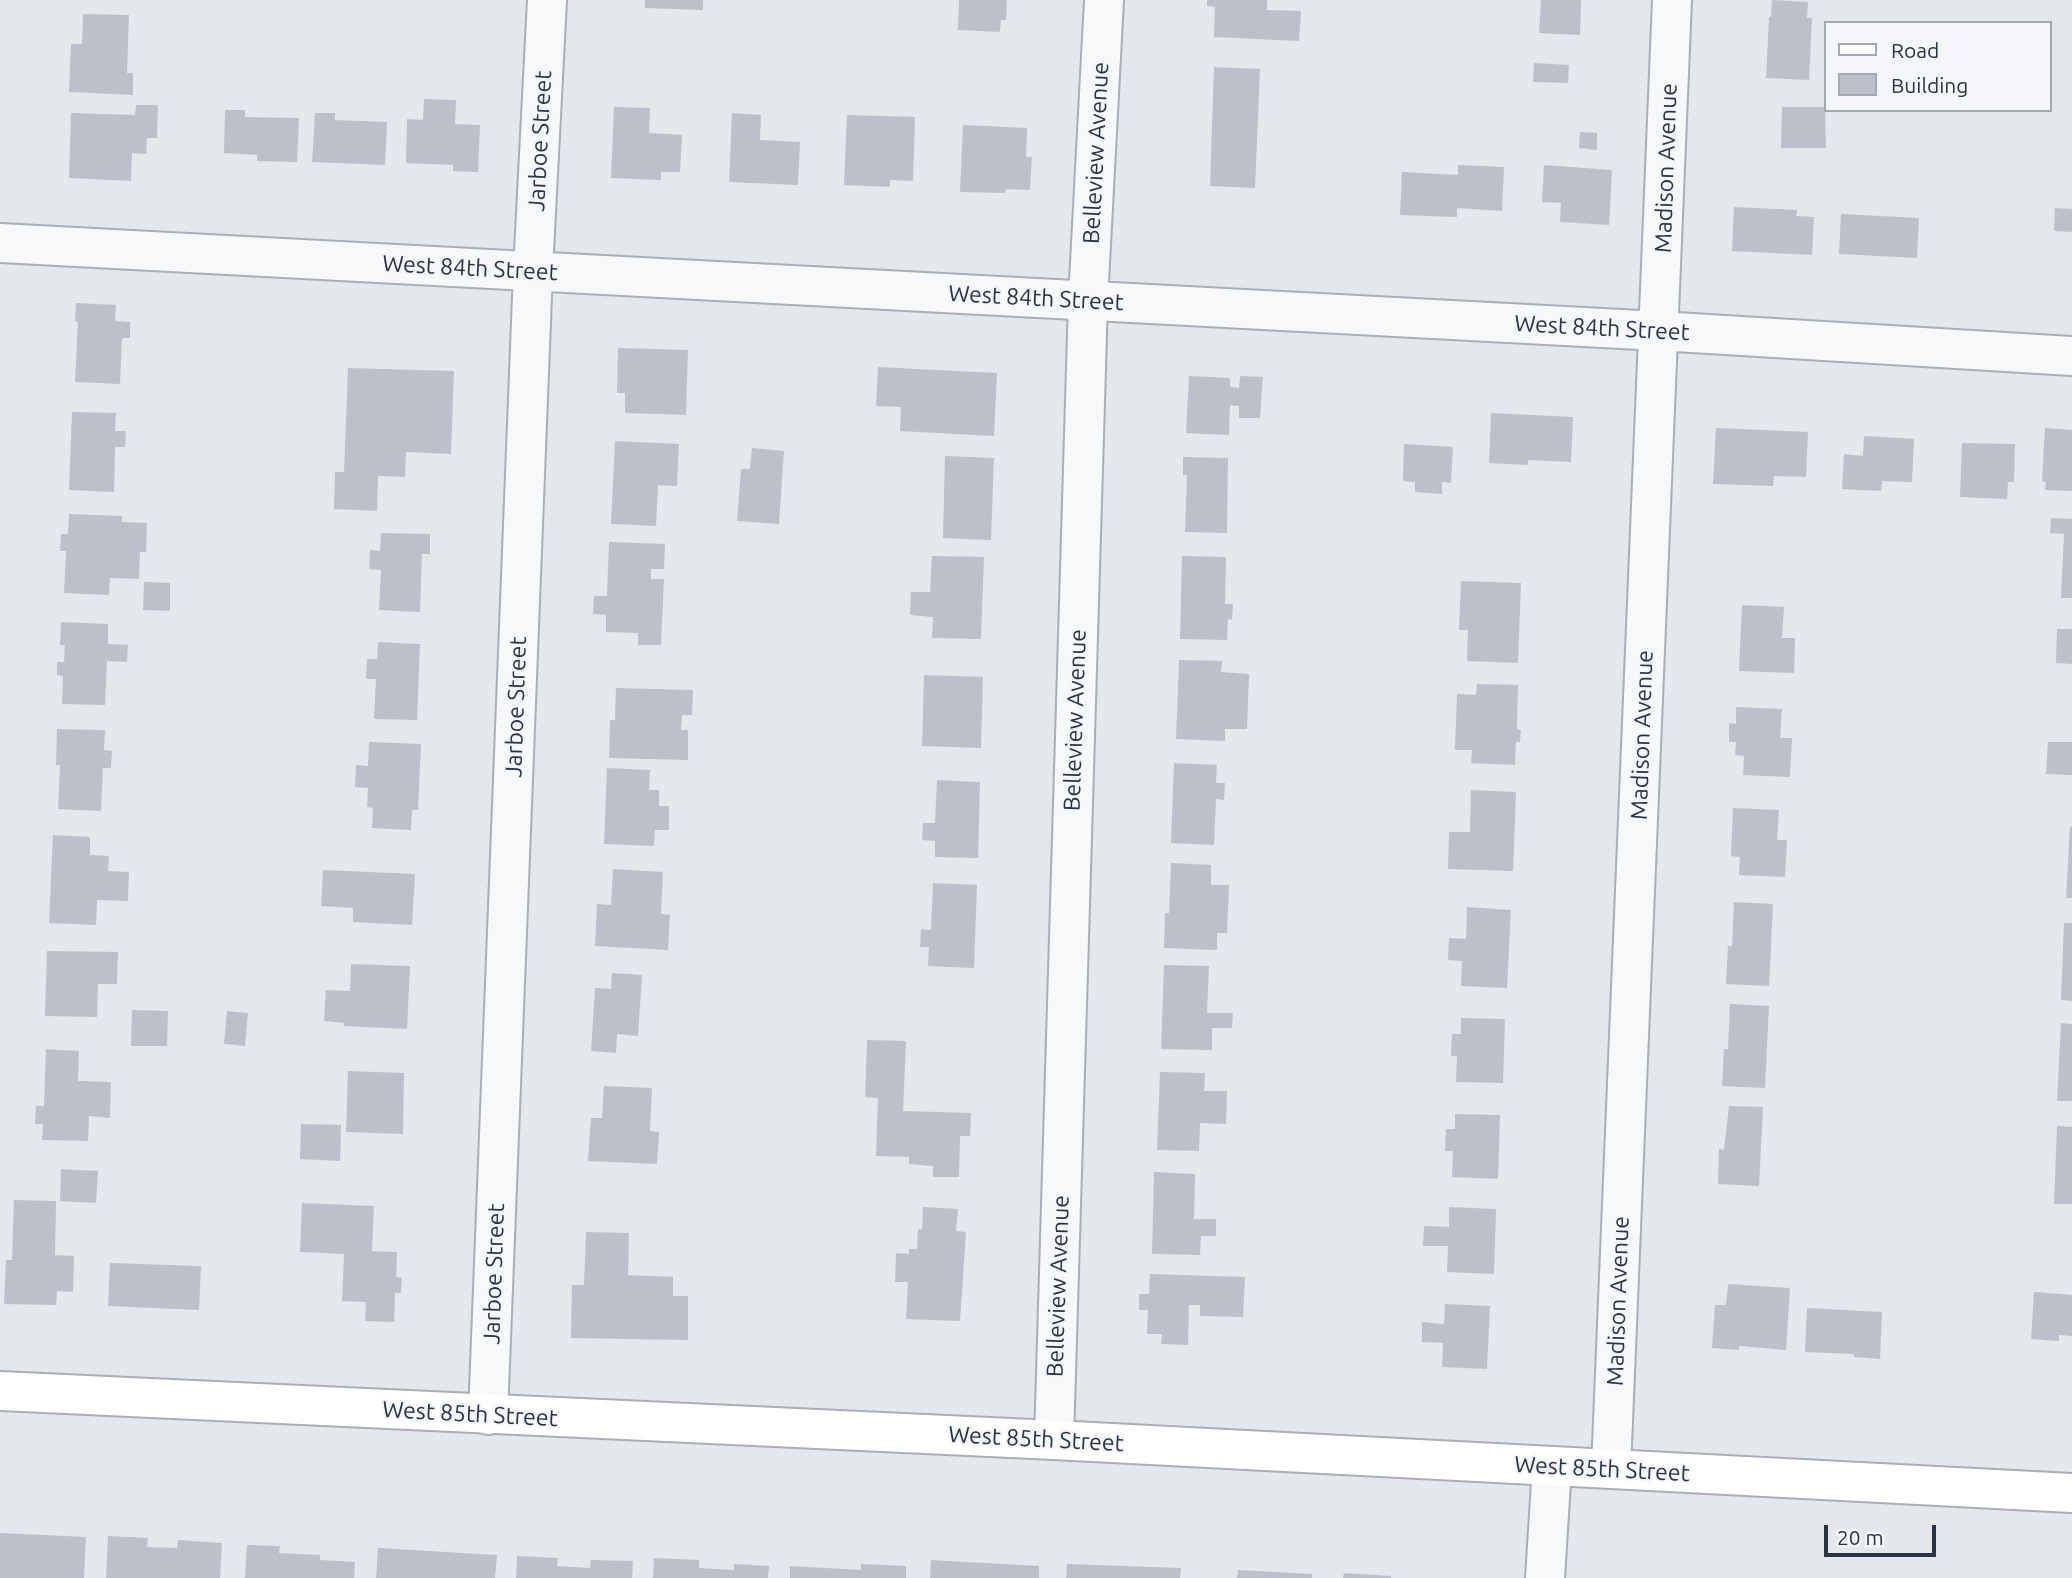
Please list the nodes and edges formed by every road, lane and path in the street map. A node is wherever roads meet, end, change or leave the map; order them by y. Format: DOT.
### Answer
graph roads {
  1 [pos="547,0"];
  2 [pos="1104,0"];
  3 [pos="1672,0"];
  4 [pos="0,243"];
  5 [pos="534,271"];
  6 [pos="1088,301"];
  7 [pos="1659,331"];
  8 [pos="2072,356"];
  9 [pos="0,1391"];
  10 [pos="488,1415"];
  11 [pos="1054,1440"];
  12 [pos="1552,1466"];
  13 [pos="1611,1469"];
  14 [pos="2072,1493"];
  15 [pos="1545,1578"];
  1 -- 5 [label="street, Jarboe Street"];
  2 -- 6 [label="street, Belleview Avenue"];
  3 -- 7 [label="street, Madison Avenue"];
  4 -- 5 [label="street, West 84th Street"];
  5 -- 6 [label="street, West 84th Street"];
  5 -- 10 [label="street, Jarboe Street"];
  6 -- 7 [label="street, West 84th Street"];
  6 -- 11 [label="street, Belleview Avenue"];
  7 -- 8 [label="street, West 84th Street"];
  7 -- 13 [label="street, Madison Avenue"];
  9 -- 10 [label="main road, West 85th Street"];
  10 -- 11 [label="main road, West 85th Street"];
  11 -- 12 [label="main road, West 85th Street"];
  12 -- 13 [label="main road, West 85th Street"];
  12 -- 15 [label="street"];
  13 -- 14 [label="main road, West 85th Street"];
}
